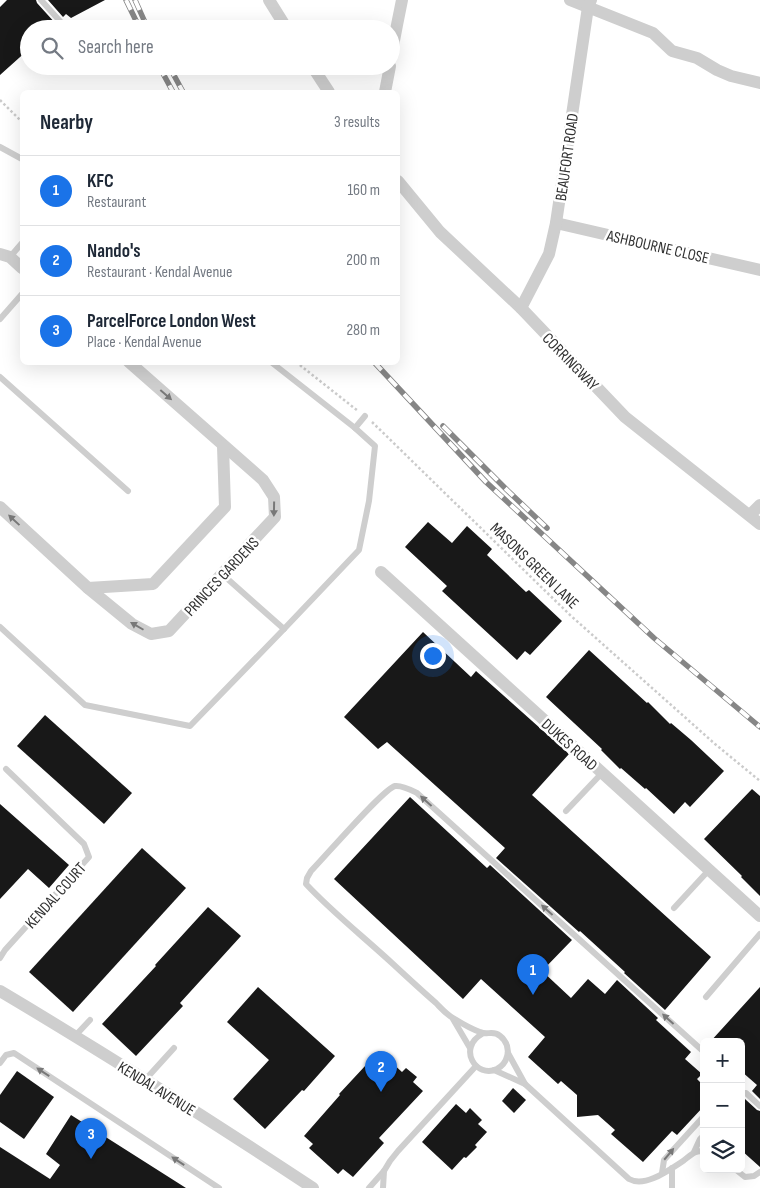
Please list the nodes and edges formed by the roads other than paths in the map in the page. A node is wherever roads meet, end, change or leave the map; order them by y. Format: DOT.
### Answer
graph roads {
  1 [pos="41,0"];
  2 [pos="269,0"];
  3 [pos="402,0"];
  4 [pos="570,0"];
  5 [pos="589,3"];
  6 [pos="59,20"];
  7 [pos="281,20"];
  8 [pos="397,20"];
  9 [pos="318,75"];
  10 [pos="388,75"];
  11 [pos="760,83"];
  12 [pos="328,90"];
  13 [pos="385,90"];
  14 [pos="0,147"];
  15 [pos="20,158"];
  16 [pos="400,183"];
  17 [pos="556,223"];
  18 [pos="20,245"];
  19 [pos="5,256"];
  20 [pos="20,267"];
  21 [pos="760,270"];
  22 [pos="20,296"];
  23 [pos="521,308"];
  24 [pos="0,319"];
  25 [pos="132,365"];
  26 [pos="275,365"];
  27 [pos="0,377"];
  28 [pos="365,416"];
  29 [pos="355,428"];
  30 [pos="223,446"];
  31 [pos="128,492"];
  32 [pos="760,505"];
  33 [pos="0,507"];
  34 [pos="750,515"];
  35 [pos="760,524"];
  36 [pos="381,572"];
  37 [pos="222,574"];
  38 [pos="88,588"];
  39 [pos="0,627"];
  40 [pos="284,629"];
  41 [pos="6,769"];
  42 [pos="602,773"];
  43 [pos="566,811"];
  44 [pos="709,870"];
  45 [pos="674,908"];
  46 [pos="760,916"];
  47 [pos="760,934"];
  48 [pos="0,958"];
  49 [pos="0,991"];
  50 [pos="706,997"];
  51 [pos="452,1018"];
  52 [pos="90,1020"];
  53 [pos="482,1034"];
  54 [pos="76,1036"];
  55 [pos="174,1048"];
  56 [pos="470,1048"];
  57 [pos="700,1048"];
  58 [pos="508,1053"];
  59 [pos="0,1063"];
  60 [pos="476,1066"];
  61 [pos="494,1070"];
  62 [pos="145,1080"];
  63 [pos="525,1084"];
  64 [pos="745,1093"];
  65 [pos="760,1106"];
  66 [pos="700,1120"];
  67 [pos="700,1139"];
  68 [pos="700,1151"];
  69 [pos="694,1152"];
  70 [pos="672,1168"];
  71 [pos="384,1171"];
  72 [pos="760,1172"];
  73 [pos="662,1173"];
  74 [pos="740,1173"];
  75 [pos="637,1185"];
  76 [pos="219,1188"];
  77 [pos="313,1188"];
  78 [pos="369,1188"];
  79 [pos="383,1188"];
  80 [pos="672,1188"];
  1 -- 6 [label="lane"];
  2 -- 7 [label="street"];
  3 -- 8 [label="street"];
  4 -- 5 [label="street"];
  5 -- 11 [label="street"];
  5 -- 17 [label="street, BEAUFORT ROAD"];
  9 -- 12 [label="street"];
  10 -- 13 [label="street"];
  14 -- 15 [label="lane"];
  16 -- 23 [label="street, CORRINGWAY"];
  17 -- 21 [label="street, ASHBOURNE CLOSE"];
  17 -- 23 [label="street, BEAUFORT ROAD"];
  18 -- 19 [label="lane"];
  19 -- 20 [label="street"];
  22 -- 24 [label="lane"];
  23 -- 34 [label="street, CORRINGWAY"];
  25 -- 30 [label="street, PRINCES GARDENS, one-way"];
  26 -- 29 [label="lane"];
  27 -- 31 [label="lane"];
  28 -- 29 [label="lane"];
  29 -- 40 [label="lane"];
  30 -- 37 [label="street, PRINCES GARDENS, one-way"];
  30 -- 38 [label="street"];
  32 -- 34 [label="street"];
  38 -- 33 [label="street, PRINCES GARDENS, one-way"];
  34 -- 35 [label="street, CORRINGWAY"];
  36 -- 42 [label="street, DUKES ROAD"];
  37 -- 38 [label="street, PRINCES GARDENS, one-way"];
  37 -- 40 [label="lane"];
  39 -- 40 [label="lane"];
  41 -- 48 [label="lane, KENDAL COURT"];
  42 -- 43 [label="lane"];
  42 -- 44 [label="street, DUKES ROAD"];
  44 -- 45 [label="lane"];
  44 -- 46 [label="street, DUKES ROAD"];
  47 -- 50 [label="lane"];
  49 -- 54 [label="street, KENDAL AVENUE"];
  51 -- 53 [label="lane"];
  51 -- 56 [label="lane"];
  57 -- 51 [label="lane, one-way"];
  52 -- 54 [label="lane"];
  53 -- 56 [label="lane"];
  53 -- 58 [label="lane"];
  54 -- 62 [label="street, KENDAL AVENUE"];
  55 -- 62 [label="lane"];
  56 -- 60 [label="lane"];
  58 -- 61 [label="lane"];
  58 -- 63 [label="lane"];
  76 -- 59 [label="lane, one-way"];
  60 -- 61 [label="lane"];
  60 -- 71 [label="lane"];
  61 -- 63 [label="lane"];
  62 -- 77 [label="street, KENDAL AVENUE"];
  63 -- 75 [label="lane"];
  64 -- 65 [label="lane"];
  73 -- 66 [label="lane, one-way"];
  67 -- 69 [label="lane"];
  68 -- 69 [label="lane"];
  69 -- 70 [label="lane"];
  70 -- 73 [label="lane"];
  70 -- 80 [label="lane"];
  71 -- 78 [label="lane"];
  71 -- 79 [label="lane"];
  72 -- 74 [label="lane"];
  73 -- 75 [label="lane"];
}
